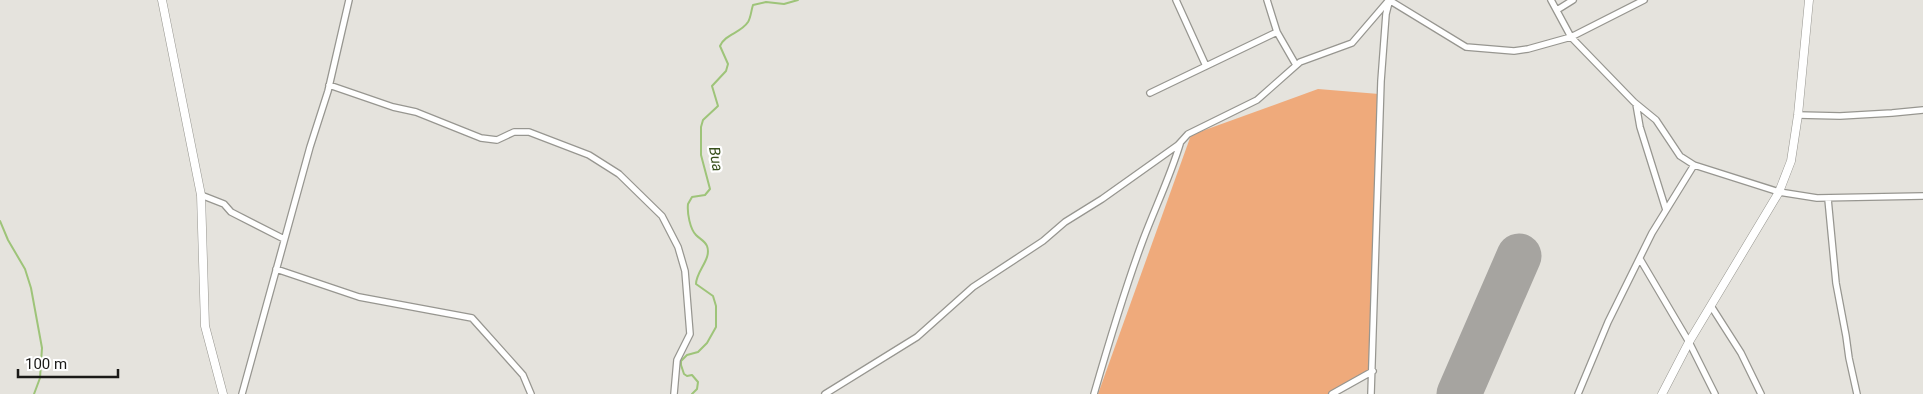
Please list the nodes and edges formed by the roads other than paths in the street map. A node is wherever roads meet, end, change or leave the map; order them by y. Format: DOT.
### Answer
graph roads {
  1 [pos="162,0"];
  2 [pos="349,0"];
  3 [pos="1176,0"];
  4 [pos="1267,0"];
  5 [pos="1389,0"];
  6 [pos="1551,0"];
  7 [pos="1573,0"];
  8 [pos="1644,0"];
  9 [pos="1809,0"];
  10 [pos="1557,10"];
  11 [pos="1277,32"];
  12 [pos="1571,37"];
  13 [pos="1296,65"];
  14 [pos="1206,66"];
  15 [pos="329,85"];
  16 [pos="1150,93"];
  17 [pos="1636,104"];
  18 [pos="1923,110"];
  19 [pos="1798,115"];
  20 [pos="1180,144"];
  21 [pos="1694,165"];
  22 [pos="1779,192"];
  23 [pos="201,195"];
  24 [pos="1923,196"];
  25 [pos="1828,199"];
  26 [pos="1666,210"];
  27 [pos="284,239"];
  28 [pos="1640,259"];
  29 [pos="276,268"];
  30 [pos="1710,306"];
  31 [pos="1689,342"];
  32 [pos="1373,371"];
  33 [pos="223,394"];
  34 [pos="242,394"];
  35 [pos="531,394"];
  36 [pos="674,394"];
  37 [pos="824,394"];
  38 [pos="1094,394"];
  39 [pos="1332,394"];
  40 [pos="1372,394"];
  41 [pos="1578,394"];
  42 [pos="1662,394"];
  43 [pos="1715,394"];
  44 [pos="1761,394"];
  45 [pos="1857,394"];
  1 -- 23 [label="street"];
  2 -- 15 [label="street"];
  3 -- 14 [label="street"];
  4 -- 11 [label="street"];
  5 -- 12 [label="street"];
  5 -- 13 [label="street"];
  5 -- 32 [label="street"];
  6 -- 10 [label="street"];
  7 -- 10 [label="street"];
  8 -- 12 [label="street"];
  9 -- 19 [label="street"];
  10 -- 12 [label="street"];
  11 -- 13 [label="street"];
  11 -- 14 [label="street"];
  12 -- 17 [label="street"];
  13 -- 20 [label="street"];
  14 -- 16 [label="street"];
  15 -- 27 [label="street"];
  15 -- 36 [label="street"];
  17 -- 21 [label="street"];
  17 -- 26 [label="street"];
  18 -- 19 [label="street"];
  19 -- 22 [label="street"];
  20 -- 37 [label="street"];
  20 -- 38 [label="street"];
  21 -- 22 [label="street"];
  21 -- 26 [label="street"];
  22 -- 25 [label="street"];
  22 -- 30 [label="street"];
  23 -- 27 [label="street"];
  23 -- 33 [label="street"];
  24 -- 25 [label="street"];
  25 -- 45 [label="street"];
  26 -- 28 [label="street"];
  27 -- 29 [label="street"];
  28 -- 31 [label="street"];
  28 -- 41 [label="street"];
  29 -- 34 [label="street"];
  29 -- 35 [label="street"];
  30 -- 31 [label="street"];
  30 -- 44 [label="street"];
  31 -- 42 [label="street"];
  31 -- 43 [label="street"];
  32 -- 39 [label="street"];
  32 -- 40 [label="street"];
}
